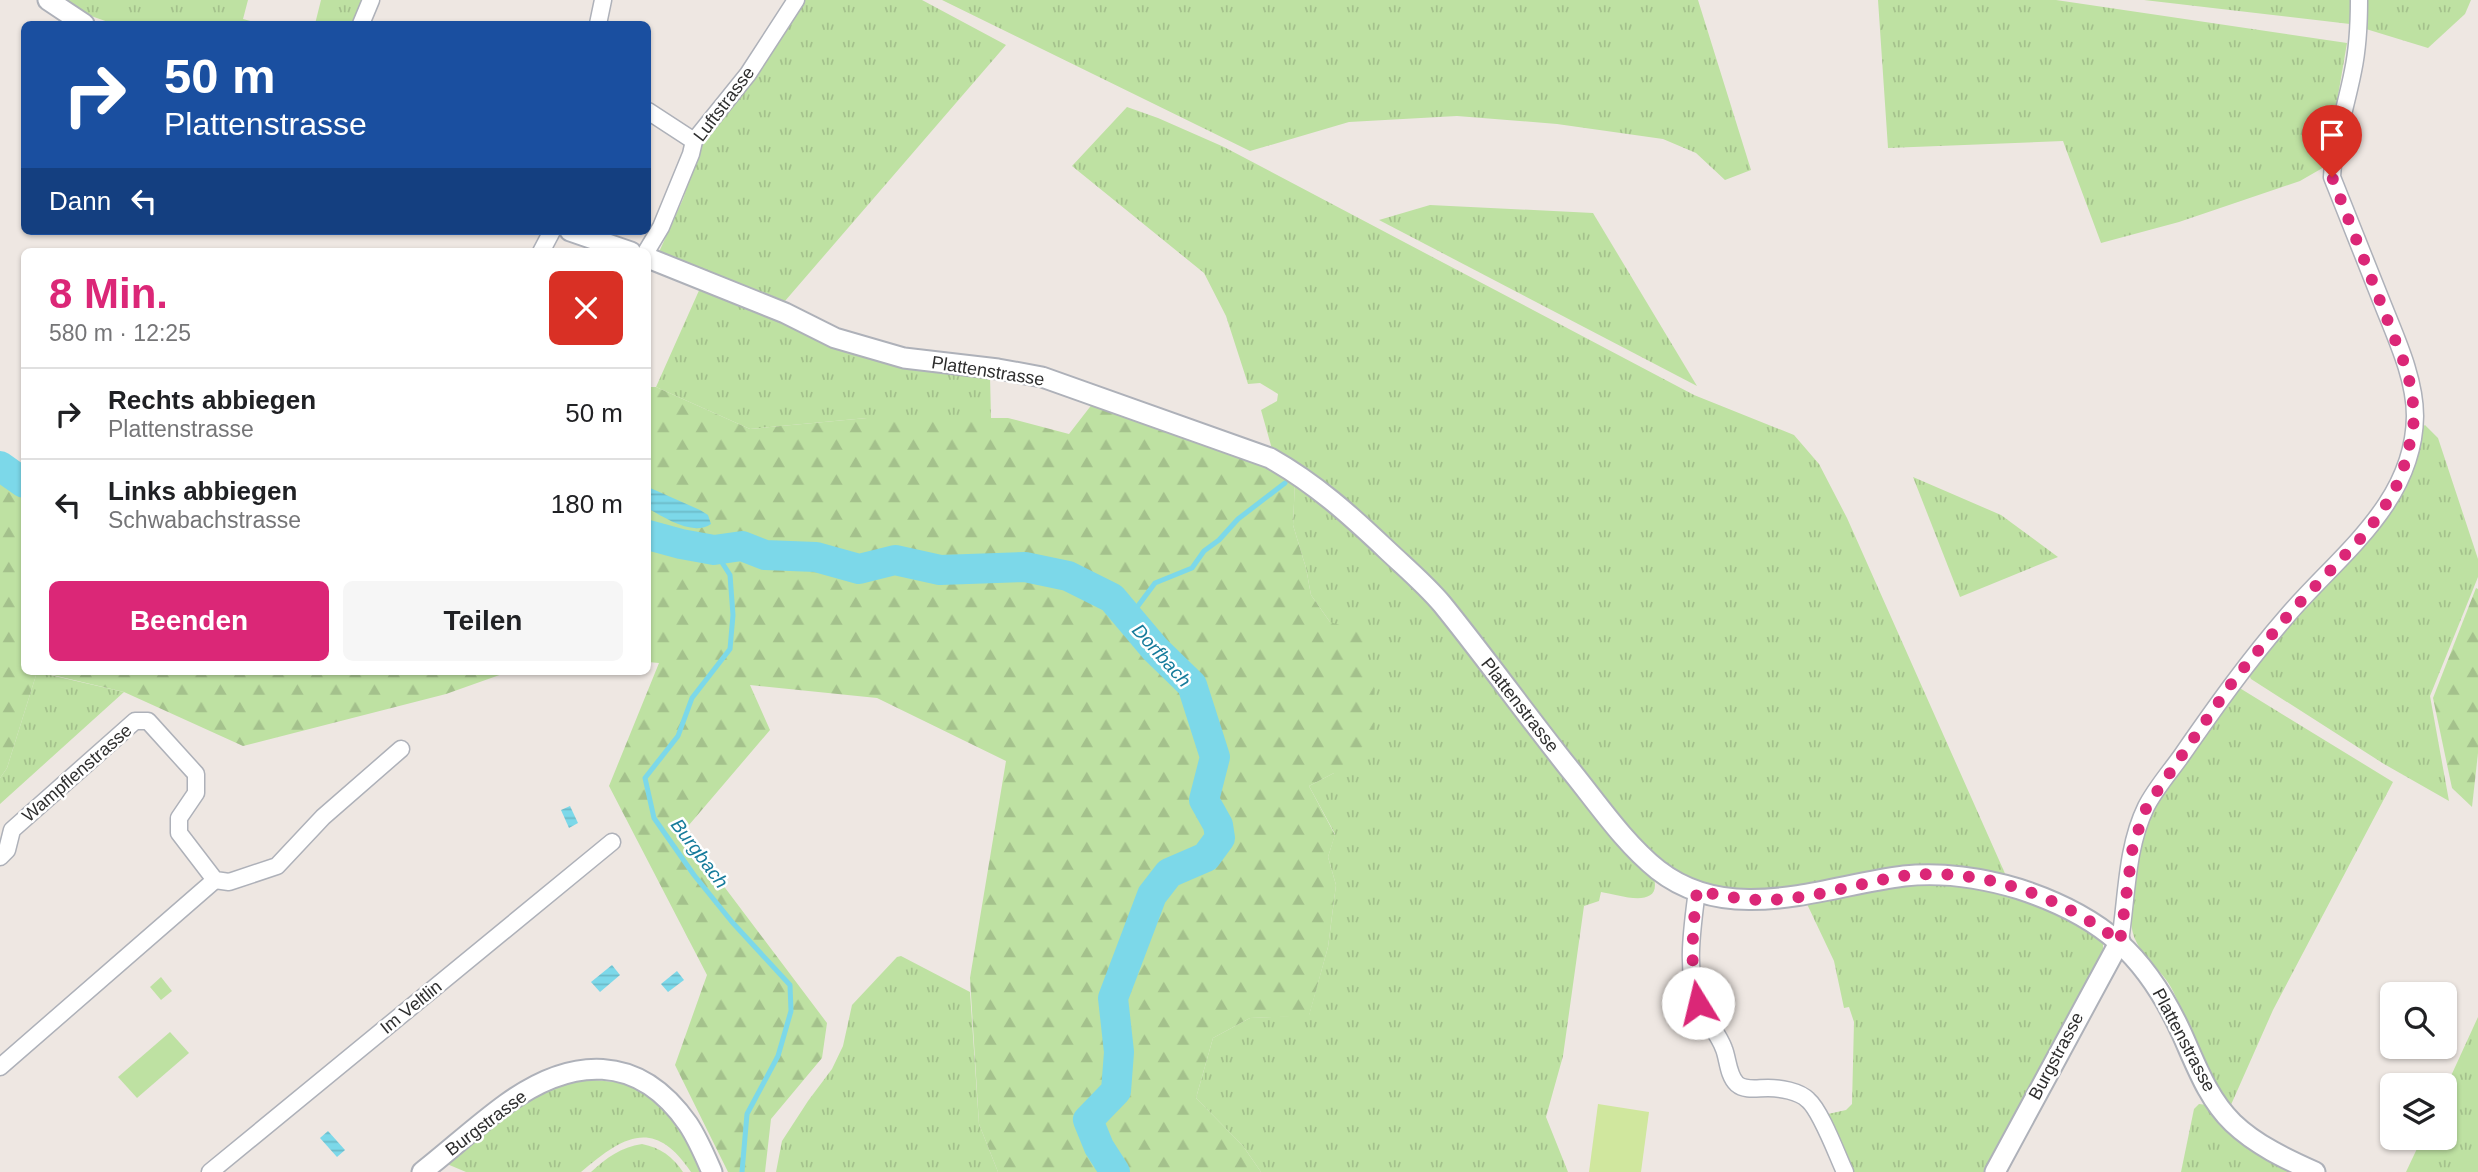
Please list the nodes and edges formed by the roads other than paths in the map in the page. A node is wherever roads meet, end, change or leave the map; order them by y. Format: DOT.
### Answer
graph roads {
  1 [pos="48,0"];
  2 [pos="372,0"];
  3 [pos="603,0"];
  4 [pos="796,0"];
  5 [pos="2359,0"];
  6 [pos="80,21"];
  7 [pos="362,21"];
  8 [pos="599,21"];
  9 [pos="651,113"];
  10 [pos="694,141"];
  11 [pos="582,235"];
  12 [pos="619,248"];
  13 [pos="648,248"];
  14 [pos="651,259"];
  15 [pos="401,749"];
  16 [pos="612,842"];
  17 [pos="0,857"];
  18 [pos="215,880"];
  19 [pos="1697,890"];
  20 [pos="2120,942"];
  21 [pos="0,1067"];
  22 [pos="210,1172"];
  23 [pos="422,1172"];
  24 [pos="712,1172"];
  25 [pos="1844,1172"];
  26 [pos="1995,1172"];
  27 [pos="2315,1172"];
  1 -- 6 [label="street"];
  2 -- 7 [label="street"];
  3 -- 8 [label="street"];
  4 -- 10 [label="street, Luftstrasse"];
  5 -- 20 [label="street"];
  9 -- 10 [label="street"];
  10 -- 13 [label="street, Luftstrasse"];
  11 -- 12 [label="street"];
  14 -- 19 [label="street, Plattenstrasse"];
  15 -- 18 [label="street"];
  16 -- 22 [label="street, Im Veltlin"];
  17 -- 18 [label="street, Wampflenstrasse"];
  18 -- 21 [label="street"];
  19 -- 20 [label="street, Plattenstrasse"];
  19 -- 25 [label="street"];
  20 -- 26 [label="street, Burgstrasse"];
  20 -- 27 [label="street, Plattenstrasse"];
  23 -- 24 [label="street, Burgstrasse"];
}
